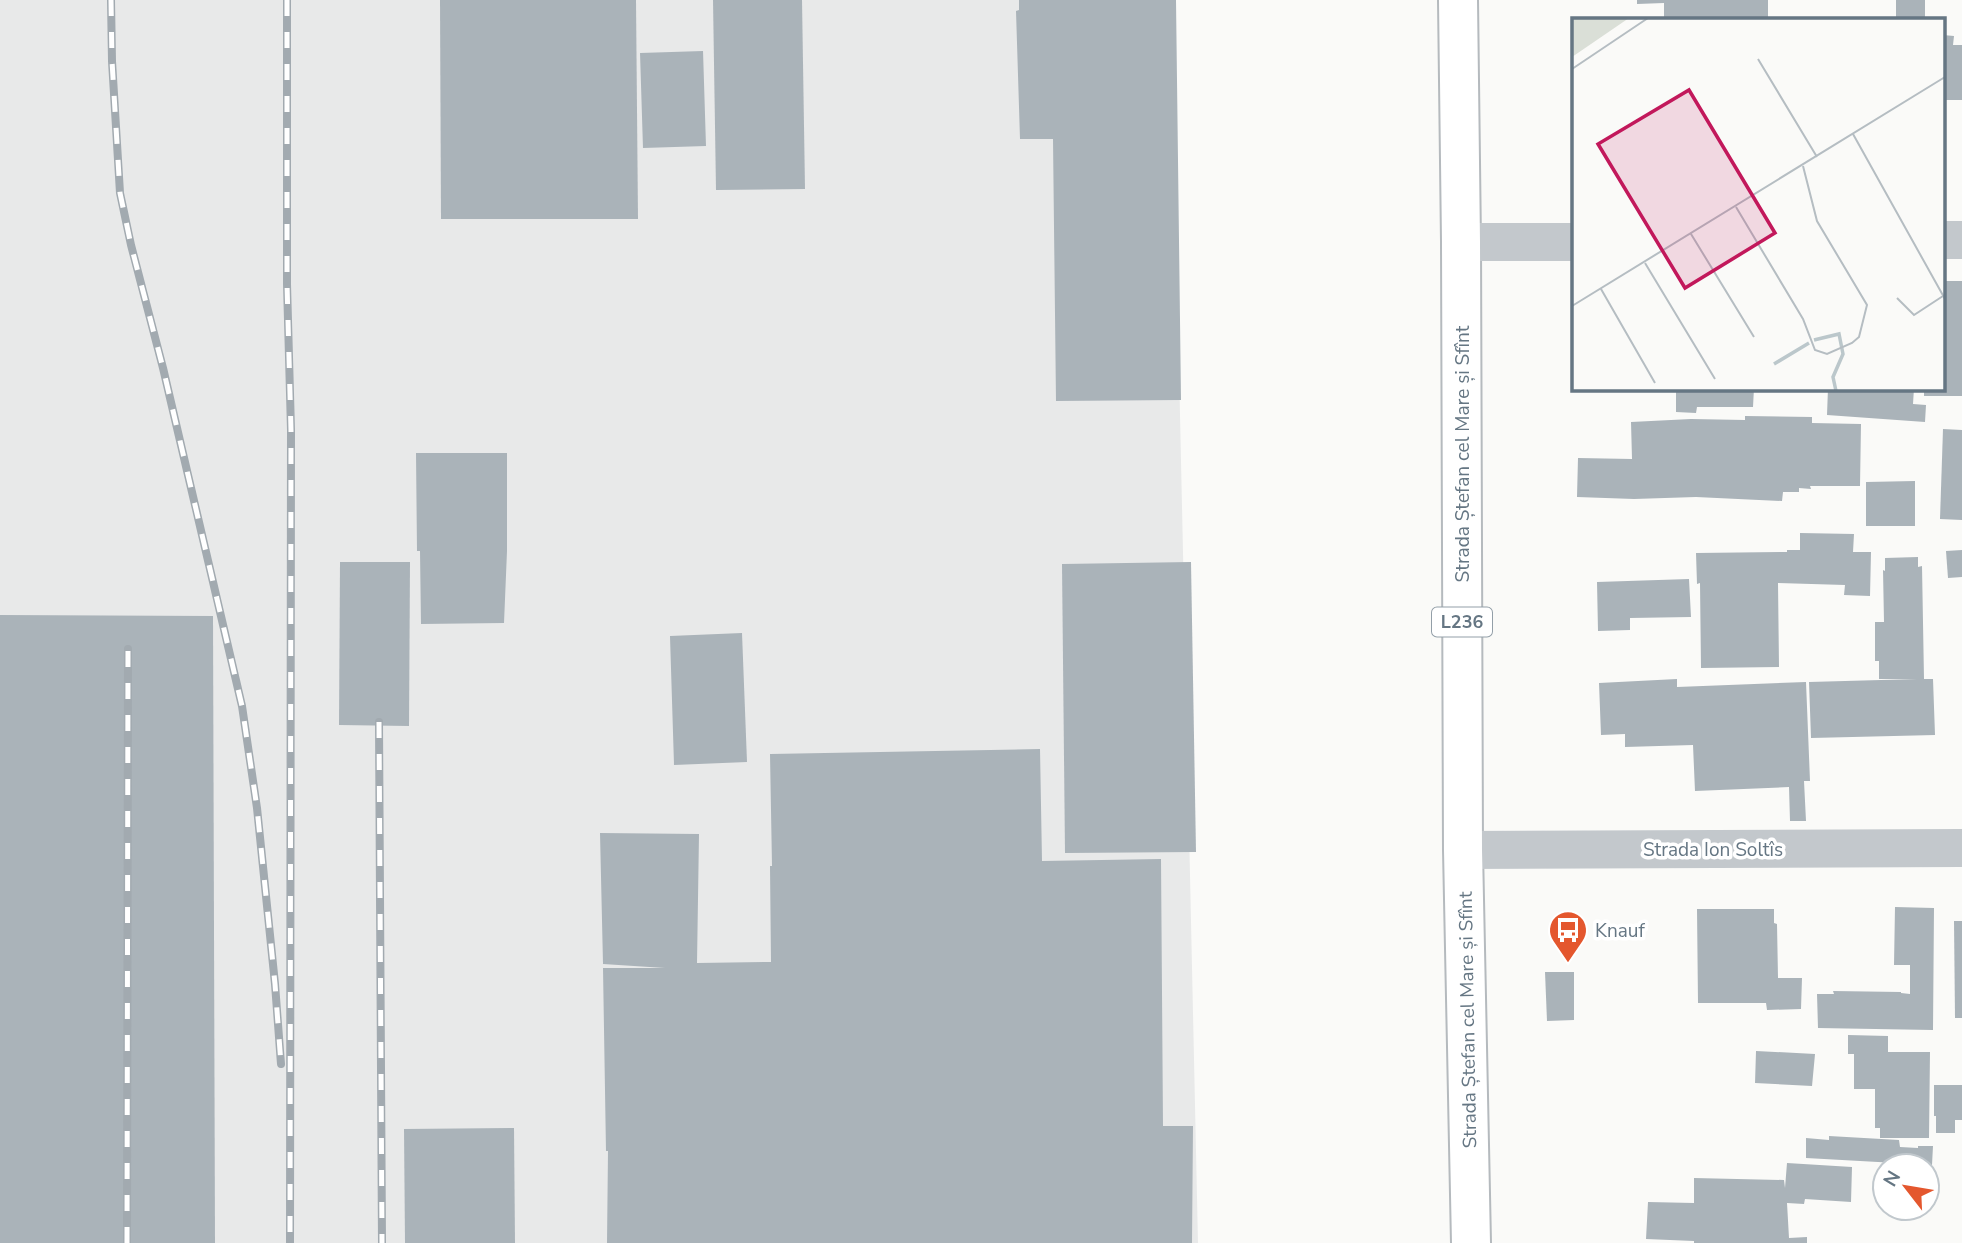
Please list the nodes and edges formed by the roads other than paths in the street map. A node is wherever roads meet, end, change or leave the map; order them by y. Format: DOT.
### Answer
graph roads {
  1 [pos="1458,0"];
  2 [pos="1944,240"];
  3 [pos="1962,240"];
  4 [pos="1461,242"];
  5 [pos="1572,242"];
  6 [pos="1962,848"];
  7 [pos="1463,850"];
  8 [pos="1471,1243"];
  1 -- 4 [label="main road, Strada Ștefan cel Mare și Sfînt / L236"];
  2 -- 3 [label="street"];
  4 -- 5 [label="street"];
  4 -- 7 [label="main road, Strada Ștefan cel Mare și Sfînt / L236"];
  6 -- 7 [label="street, Strada Ion Soltîs"];
  7 -- 8 [label="main road, Strada Ștefan cel Mare și Sfînt / L236"];
}
